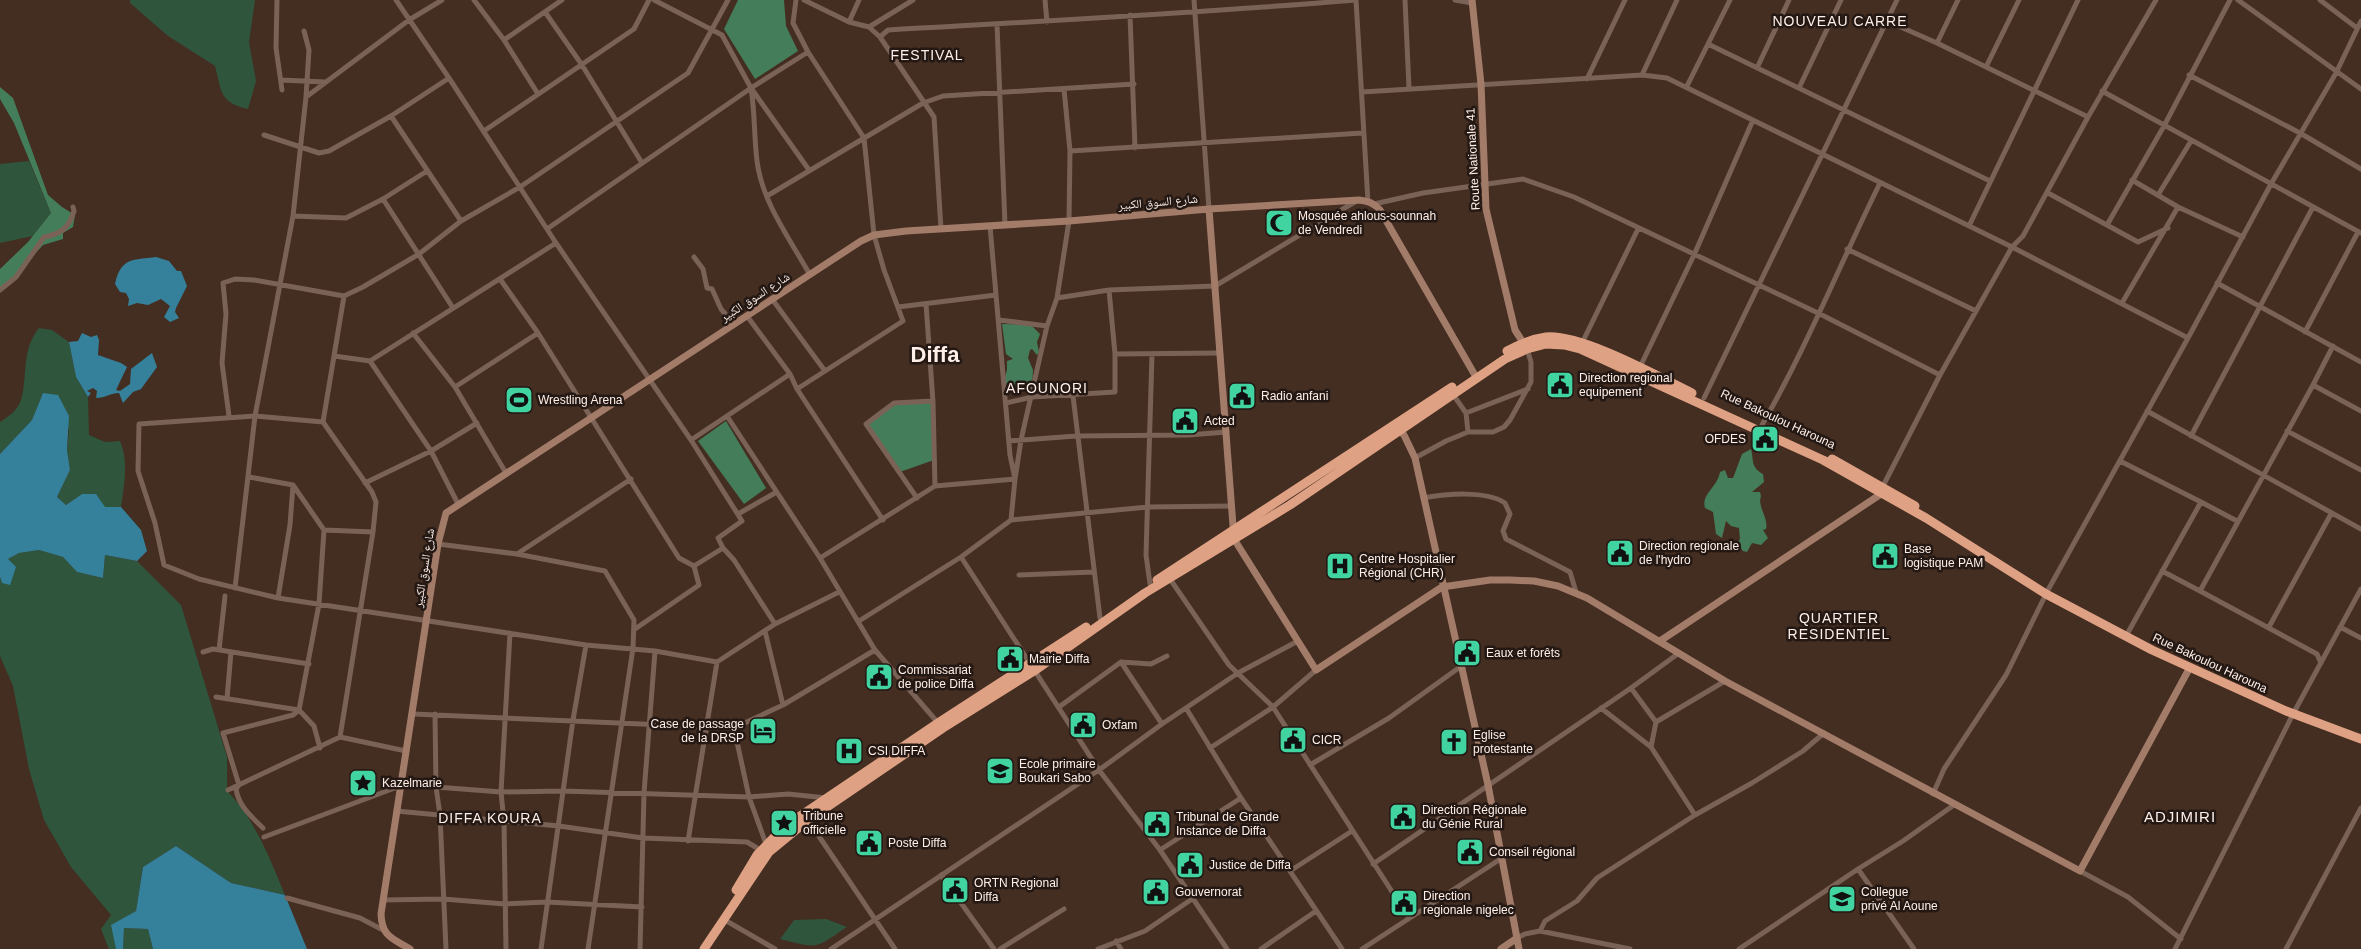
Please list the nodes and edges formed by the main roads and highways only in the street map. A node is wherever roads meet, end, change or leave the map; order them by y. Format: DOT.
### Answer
graph roads {
  1 [pos="1525,346"];
  2 [pos="1882,490"];
  3 [pos="1233,534"];
  4 [pos="1032,667"];
  5 [pos="941,725"];
  6 [pos="2361,739"];
  7 [pos="698,949"];
  8 [pos="704,949"];
  1 -- 2 [label="highway, Rue Bakoulou Harouna"];
  1 -- 2 [label="highway, Rue Bakoulou Harouna"];
  1 -- 3 [label="highway, Rue Bakoulou Harouna"];
  2 -- 6 [label="highway, Rue Bakoulou Harouna"];
  3 -- 4 [label="highway"];
  3 -- 4 [label="highway"];
  4 -- 5 [label="highway"];
  5 -- 7 [label="highway"];
  5 -- 8 [label="highway"];
}
